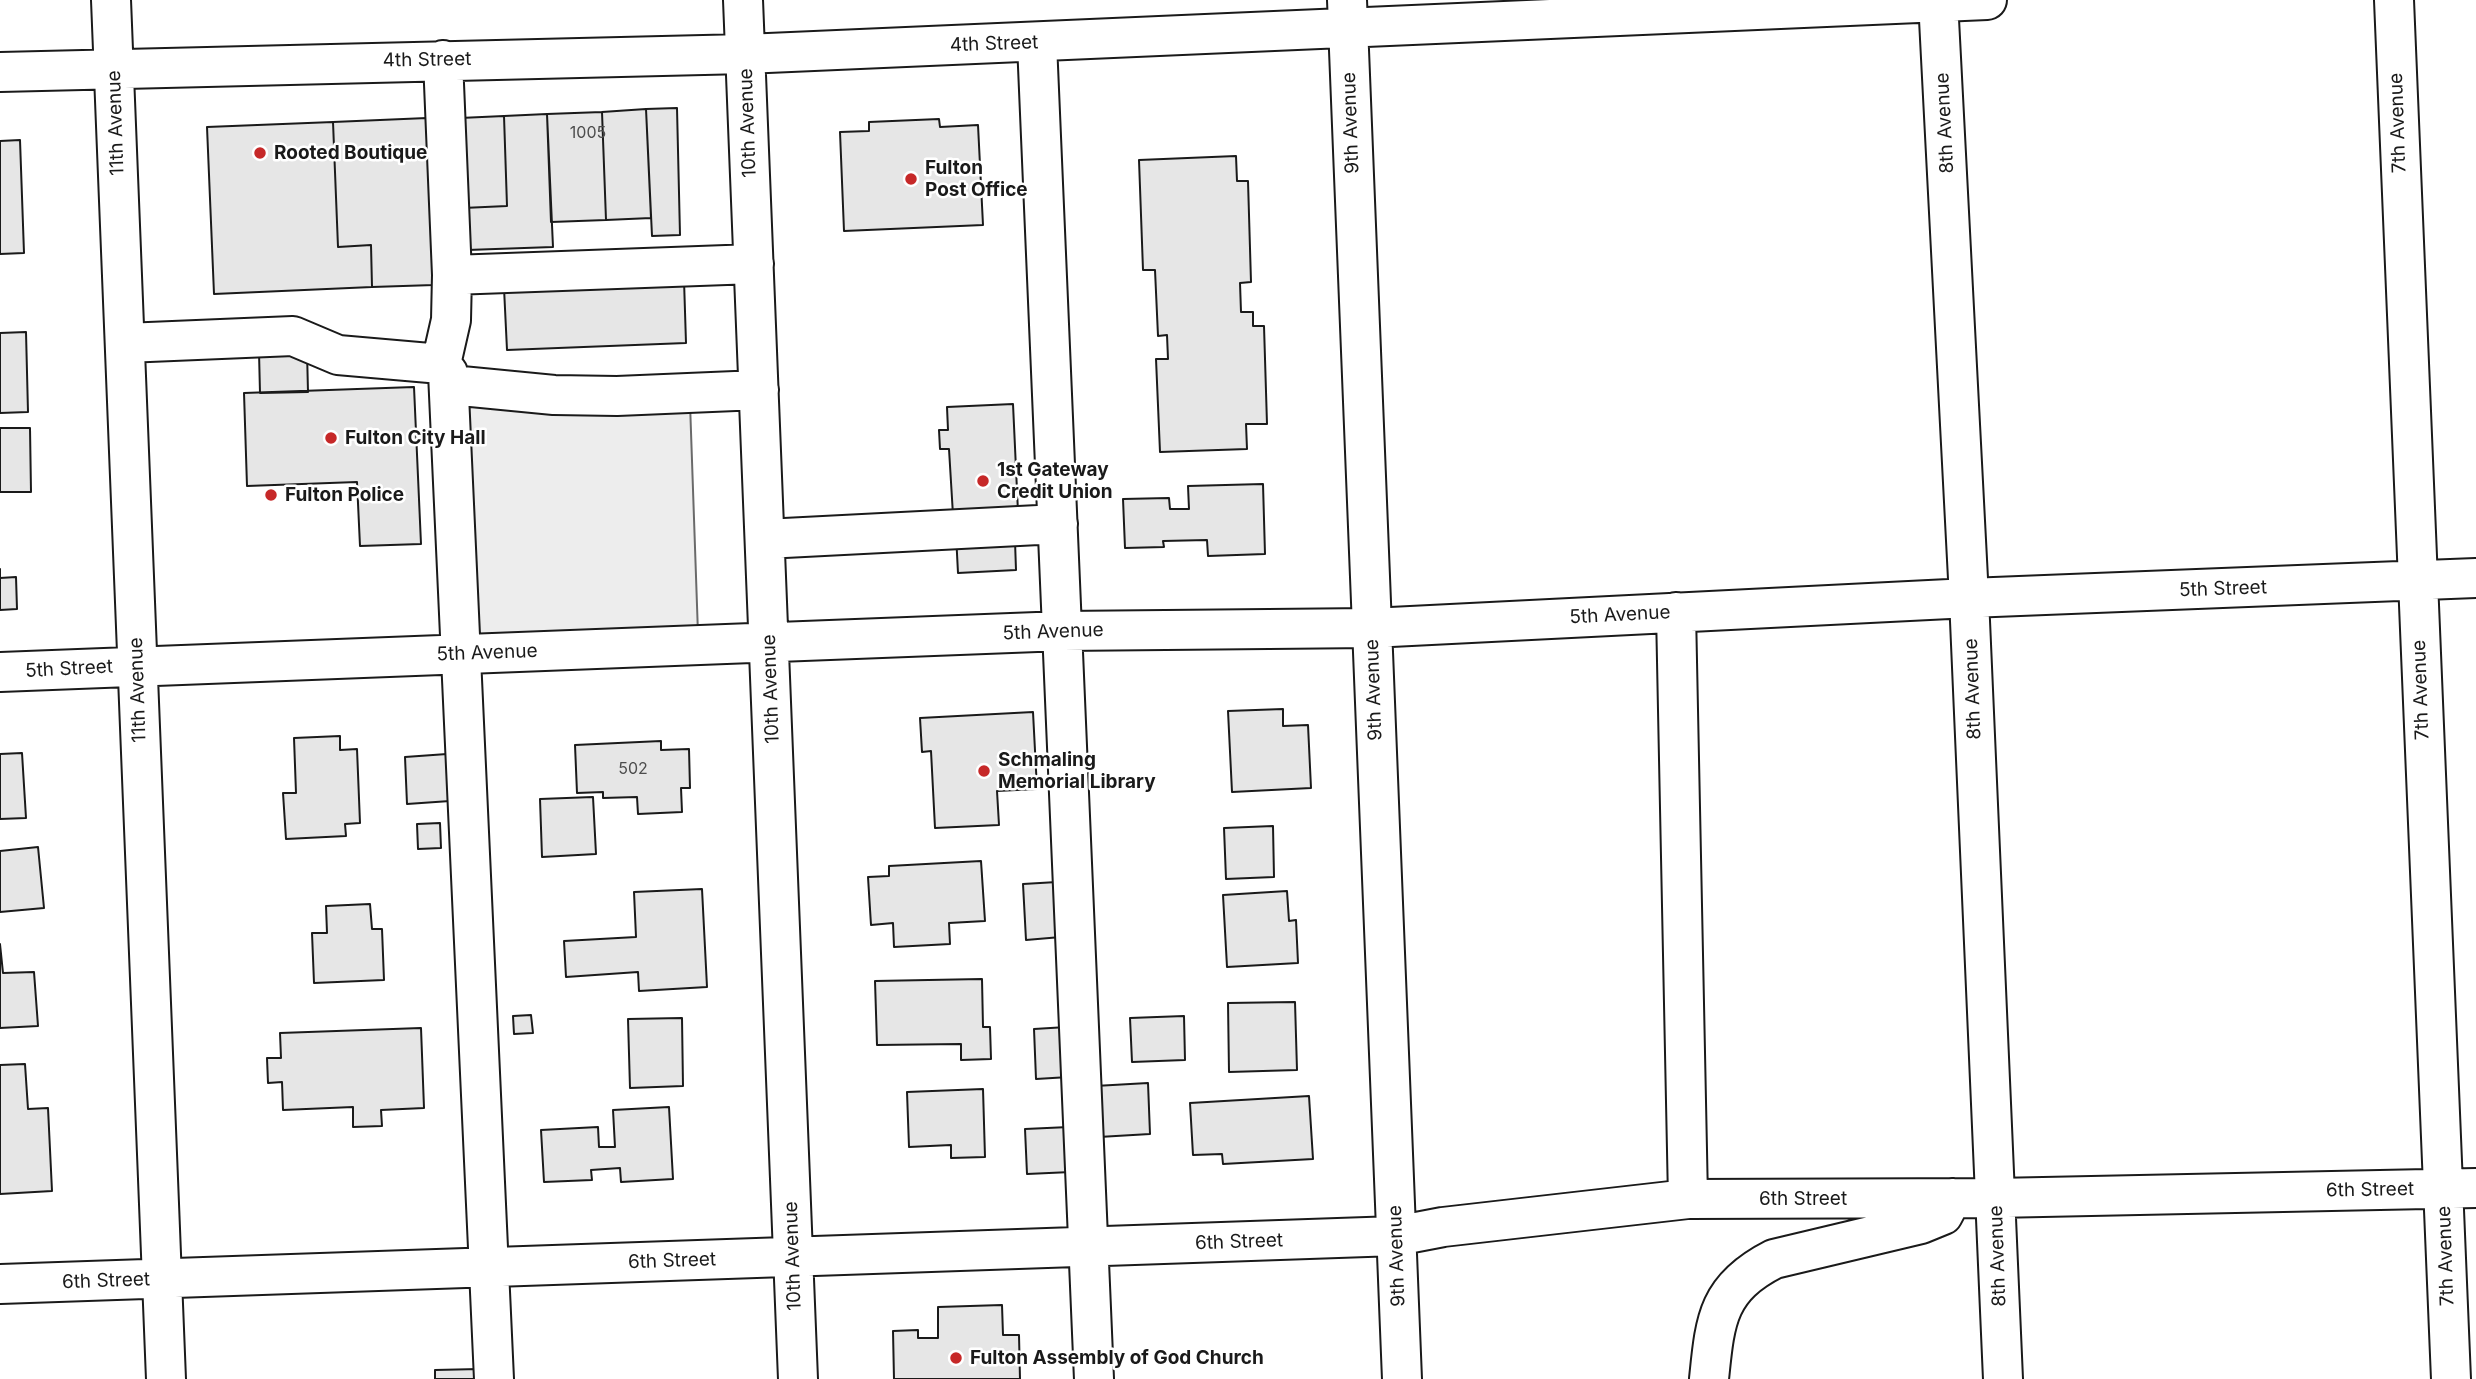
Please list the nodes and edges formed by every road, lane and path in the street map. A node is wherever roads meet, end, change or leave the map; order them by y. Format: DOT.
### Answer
graph roads {
  1 [pos="111,0"];
  2 [pos="743,0"];
  3 [pos="1987,0"];
  4 [pos="2394,0"];
  5 [pos="1938,1"];
  6 [pos="1347,15"];
  7 [pos="1037,43"];
  8 [pos="745,54"];
  9 [pos="443,60"];
  10 [pos="114,68"];
  11 [pos="0,72"];
  12 [pos="754,264"];
  13 [pos="452,275"];
  14 [pos="125,343"];
  15 [pos="446,374"];
  16 [pos="759,390"];
  17 [pos="1058,524"];
  18 [pos="765,538"];
  19 [pos="2476,578"];
  20 [pos="2417,580"];
  21 [pos="1969,598"];
  22 [pos="1676,612"];
  23 [pos="1371,628"];
  24 [pos="1063,631"];
  25 [pos="769,642"];
  26 [pos="460,654"];
  27 [pos="137,666"];
  28 [pos="0,672"];
  29 [pos="2460,1188"];
  30 [pos="1952,1198"];
  31 [pos="1995,1198"];
  32 [pos="1688,1199"];
  33 [pos="1395,1236"];
  34 [pos="1090,1248"];
  35 [pos="794,1257"];
  36 [pos="488,1267"];
  37 [pos="162,1279"];
  38 [pos="0,1284"];
  39 [pos="166,1379"];
  40 [pos="494,1379"];
  41 [pos="798,1379"];
  42 [pos="1094,1379"];
  43 [pos="1402,1379"];
  44 [pos="1709,1379"];
  45 [pos="2003,1379"];
  46 [pos="2451,1379"];
  1 -- 10 [label="street, 11th Avenue"];
  2 -- 8 [label="street, 10th Avenue"];
  3 -- 5 [label="street, 4th Street"];
  4 -- 20 [label="street, 7th Avenue"];
  5 -- 6 [label="street, 4th Street"];
  5 -- 21 [label="street, 8th Avenue"];
  6 -- 7 [label="street, 4th Street"];
  6 -- 23 [label="street, 9th Avenue"];
  7 -- 8 [label="street, 4th Street"];
  7 -- 17 [label="street"];
  8 -- 9 [label="street, 4th Street"];
  8 -- 12 [label="street, 10th Avenue"];
  9 -- 10 [label="street, 4th Street"];
  9 -- 13 [label="street"];
  10 -- 11 [label="street, 4th Street"];
  10 -- 14 [label="street, 11th Avenue"];
  12 -- 13 [label="street"];
  12 -- 16 [label="street, 10th Avenue"];
  13 -- 15 [label="street"];
  14 -- 15 [label="street"];
  14 -- 27 [label="street, 11th Avenue"];
  15 -- 16 [label="street"];
  15 -- 26 [label="street"];
  16 -- 18 [label="street, 10th Avenue"];
  17 -- 18 [label="street"];
  17 -- 24 [label="street"];
  18 -- 25 [label="street, 10th Avenue"];
  19 -- 20 [label="street, 5th Street"];
  20 -- 21 [label="street, 5th Street"];
  20 -- 29 [label="street, 7th Avenue"];
  21 -- 22 [label="street, 5th Avenue"];
  21 -- 31 [label="street, 8th Avenue"];
  22 -- 23 [label="street, 5th Avenue"];
  22 -- 32 [label="street"];
  23 -- 24 [label="street, 5th Avenue"];
  23 -- 33 [label="street, 9th Avenue"];
  24 -- 25 [label="street, 5th Avenue"];
  24 -- 34 [label="street"];
  25 -- 26 [label="street, 5th Avenue"];
  25 -- 35 [label="street, 10th Avenue"];
  26 -- 27 [label="street, 5th Avenue"];
  26 -- 36 [label="street"];
  27 -- 28 [label="street, 5th Street"];
  27 -- 37 [label="street, 11th Avenue"];
  29 -- 31 [label="street, 6th Street"];
  29 -- 46 [label="street, 7th Avenue"];
  30 -- 31 [label="street, 6th Street"];
  30 -- 32 [label="street, 6th Street"];
  30 -- 44 [label="street"];
  31 -- 45 [label="street, 8th Avenue"];
  32 -- 33 [label="street, 6th Street"];
  33 -- 34 [label="street, 6th Street"];
  33 -- 43 [label="street, 9th Avenue"];
  34 -- 35 [label="street, 6th Street"];
  34 -- 42 [label="street"];
  35 -- 36 [label="street, 6th Street"];
  35 -- 41 [label="street, 10th Avenue"];
  36 -- 37 [label="street, 6th Street"];
  36 -- 40 [label="street"];
  37 -- 38 [label="street, 6th Street"];
  37 -- 39 [label="street, 11th Avenue"];
}
